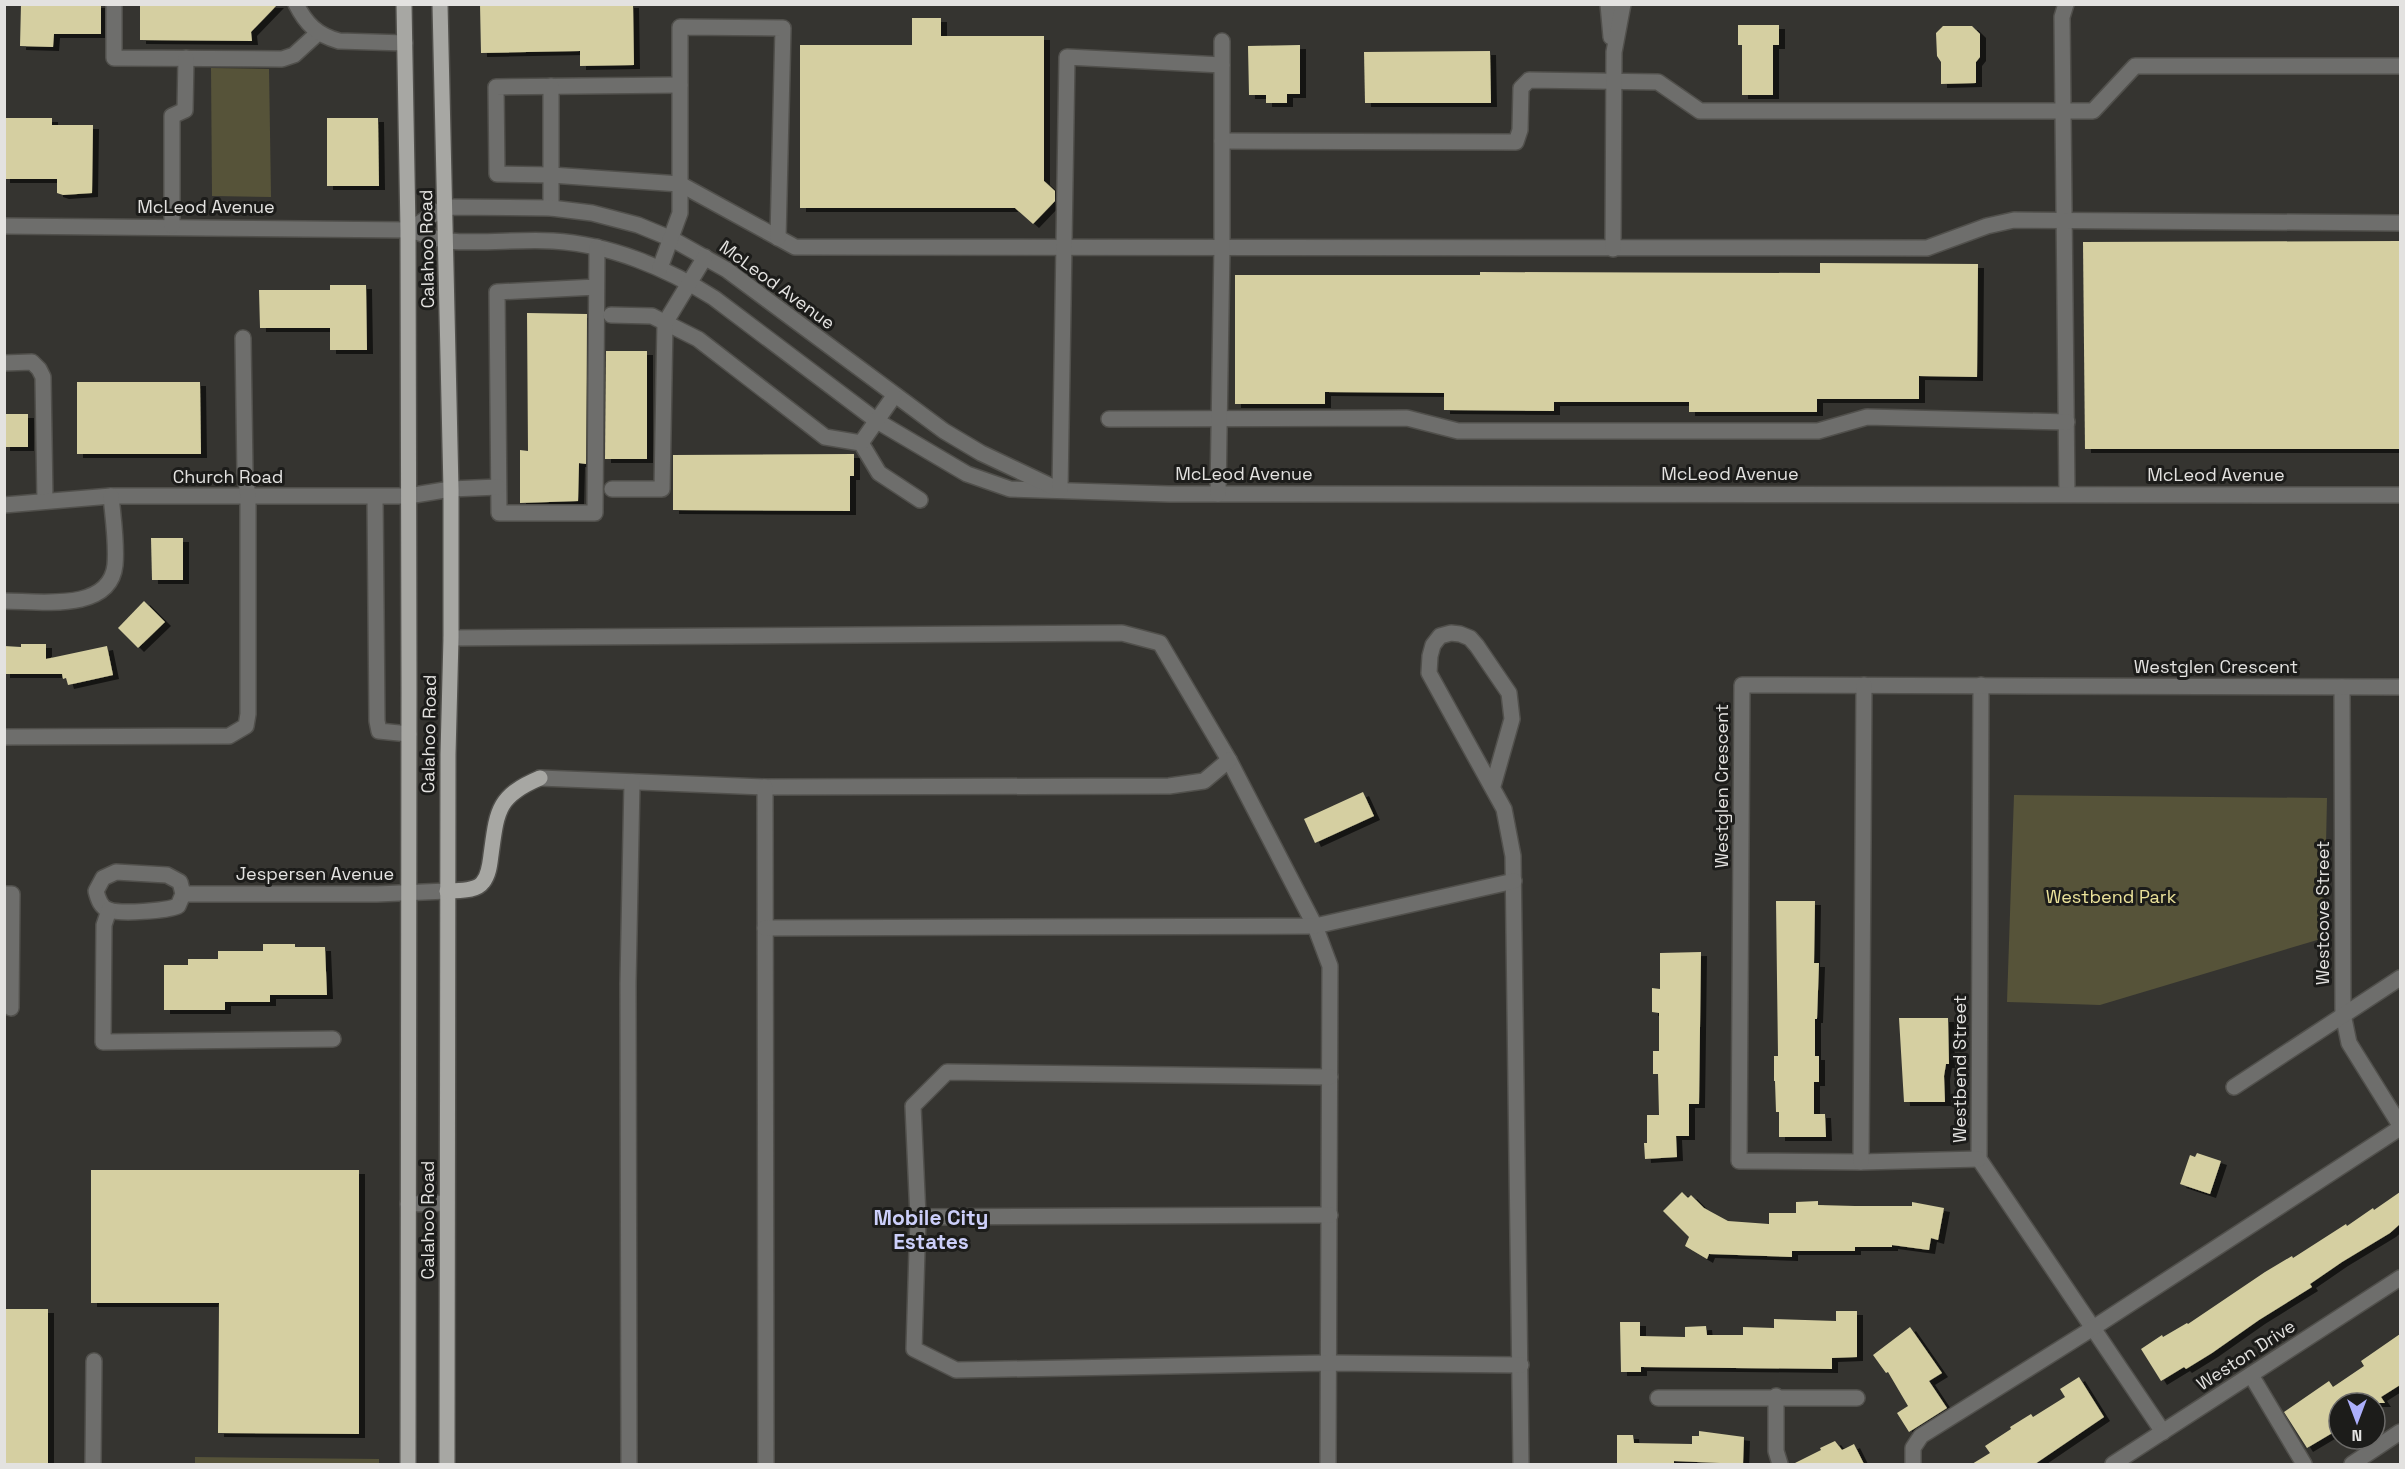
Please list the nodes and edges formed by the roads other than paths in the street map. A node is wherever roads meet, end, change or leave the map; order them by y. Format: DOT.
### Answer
graph roads {
  1 [pos="114,4"];
  2 [pos="296,4"];
  3 [pos="404,4"];
  4 [pos="440,4"];
  5 [pos="1608,4"];
  6 [pos="1623,4"];
  7 [pos="2062,9"];
  8 [pos="318,33"];
  9 [pos="1222,41"];
  10 [pos="405,43"];
  11 [pos="1614,52"];
  12 [pos="186,58"];
  13 [pos="1222,65"];
  14 [pos="2400,66"];
  15 [pos="1613,81"];
  16 [pos="680,85"];
  17 [pos="551,86"];
  18 [pos="2063,111"];
  19 [pos="1222,141"];
  20 [pos="551,175"];
  21 [pos="680,184"];
  22 [pos="446,207"];
  23 [pos="551,208"];
  24 [pos="2065,222"];
  25 [pos="2400,223"];
  26 [pos="4,226"];
  27 [pos="172,226"];
  28 [pos="408,230"];
  29 [pos="778,238"];
  30 [pos="672,239"];
  31 [pos="446,241"];
  32 [pos="597,247"];
  33 [pos="1064,247"];
  34 [pos="1222,247"];
  35 [pos="1613,249"];
  36 [pos="705,256"];
  37 [pos="660,268"];
  38 [pos="688,282"];
  39 [pos="596,287"];
  40 [pos="611,315"];
  41 [pos="665,323"];
  42 [pos="243,338"];
  43 [pos="4,363"];
  44 [pos="894,396"];
  45 [pos="1109,419"];
  46 [pos="1219,419"];
  47 [pos="877,421"];
  48 [pos="2067,422"];
  49 [pos="861,443"];
  50 [pos="498,487"];
  51 [pos="451,489"];
  52 [pos="612,489"];
  53 [pos="1060,490"];
  54 [pos="1218,494"];
  55 [pos="2067,494"];
  56 [pos="2400,495"];
  57 [pos="111,496"];
  58 [pos="408,496"];
  59 [pos="248,497"];
  60 [pos="375,497"];
  61 [pos="920,500"];
  62 [pos="45,501"];
  63 [pos="4,505"];
  64 [pos="4,602"];
  65 [pos="451,638"];
  66 [pos="1864,685"];
  67 [pos="1980,685"];
  68 [pos="2342,687"];
  69 [pos="2400,687"];
  70 [pos="409,734"];
  71 [pos="4,736"];
  72 [pos="1229,760"];
  73 [pos="540,777"];
  74 [pos="632,782"];
  75 [pos="1492,786"];
  76 [pos="765,787"];
  77 [pos="1514,881"];
  78 [pos="447,891"];
  79 [pos="409,893"];
  80 [pos="4,894"];
  81 [pos="183,894"];
  82 [pos="110,910"];
  83 [pos="1315,926"];
  84 [pos="765,928"];
  85 [pos="2400,978"];
  86 [pos="11,1008"];
  87 [pos="2343,1014"];
  88 [pos="333,1039"];
  89 [pos="1330,1077"];
  90 [pos="2234,1087"];
  91 [pos="2400,1126"];
  92 [pos="1979,1159"];
  93 [pos="1862,1162"];
  94 [pos="447,1203"];
  95 [pos="408,1204"];
  96 [pos="1330,1215"];
  97 [pos="918,1217"];
  98 [pos="2400,1278"];
  99 [pos="2093,1328"];
  100 [pos="94,1361"];
  101 [pos="1330,1364"];
  102 [pos="1521,1365"];
  103 [pos="2251,1376"];
  104 [pos="1776,1396"];
  105 [pos="1658,1398"];
  106 [pos="1857,1398"];
  107 [pos="2163,1432"];
  108 [pos="2400,1432"];
  109 [pos="93,1464"];
  110 [pos="408,1464"];
  111 [pos="447,1464"];
  112 [pos="628,1464"];
  113 [pos="766,1464"];
  114 [pos="1328,1464"];
  115 [pos="1521,1464"];
  116 [pos="1780,1464"];
  117 [pos="1913,1464"];
  118 [pos="2113,1464"];
  119 [pos="2304,1464"];
  120 [pos="2352,1464"];
  1 -- 12 [label="street"];
  2 -- 8 [label="street"];
  3 -- 10 [label="main road, Calahoo Road"];
  4 -- 22 [label="main road, Calahoo Road"];
  5 -- 11 [label="street"];
  6 -- 11 [label="street"];
  7 -- 18 [label="street"];
  8 -- 10 [label="street"];
  8 -- 12 [label="street"];
  9 -- 13 [label="street"];
  10 -- 28 [label="main road, Calahoo Road"];
  11 -- 15 [label="street"];
  12 -- 27 [label="street"];
  13 -- 19 [label="street"];
  13 -- 33 [label="street"];
  14 -- 18 [label="street"];
  15 -- 18 [label="street"];
  15 -- 19 [label="street"];
  15 -- 35 [label="street"];
  16 -- 17 [label="street"];
  16 -- 21 [label="street"];
  16 -- 29 [label="street"];
  17 -- 20 [label="street"];
  17 -- 20 [label="street"];
  18 -- 24 [label="street"];
  19 -- 34 [label="street"];
  20 -- 21 [label="street"];
  20 -- 23 [label="street"];
  21 -- 29 [label="street"];
  21 -- 30 [label="street"];
  22 -- 23 [label="street, McLeod Avenue"];
  22 -- 28 [label="street"];
  22 -- 31 [label="main road, Calahoo Road"];
  23 -- 30 [label="street, McLeod Avenue"];
  24 -- 25 [label="street"];
  24 -- 35 [label="street"];
  24 -- 48 [label="street"];
  26 -- 27 [label="street, McLeod Avenue"];
  27 -- 28 [label="street, McLeod Avenue"];
  28 -- 31 [label="street, McLeod Avenue"];
  28 -- 58 [label="main road, Calahoo Road"];
  29 -- 33 [label="street"];
  30 -- 36 [label="street, McLeod Avenue"];
  30 -- 37 [label="street"];
  31 -- 32 [label="street, McLeod Avenue"];
  31 -- 51 [label="main road, Calahoo Road"];
  32 -- 37 [label="street, McLeod Avenue"];
  32 -- 39 [label="street"];
  33 -- 34 [label="street"];
  33 -- 53 [label="street"];
  34 -- 35 [label="street"];
  34 -- 46 [label="street"];
  36 -- 38 [label="street"];
  36 -- 44 [label="street, McLeod Avenue"];
  37 -- 38 [label="street, McLeod Avenue"];
  38 -- 41 [label="street"];
  38 -- 47 [label="street, McLeod Avenue"];
  39 -- 50 [label="street"];
  39 -- 50 [label="street"];
  40 -- 41 [label="street"];
  41 -- 49 [label="street"];
  41 -- 52 [label="street"];
  42 -- 59 [label="street"];
  43 -- 62 [label="street"];
  44 -- 47 [label="street"];
  44 -- 53 [label="street, McLeod Avenue"];
  45 -- 46 [label="street"];
  46 -- 48 [label="street"];
  46 -- 54 [label="street"];
  47 -- 49 [label="street"];
  47 -- 53 [label="street, McLeod Avenue"];
  48 -- 55 [label="street"];
  49 -- 61 [label="street"];
  50 -- 51 [label="street, Church Road"];
  51 -- 58 [label="street, Church Road"];
  51 -- 65 [label="main road, Calahoo Road"];
  53 -- 54 [label="street, McLeod Avenue"];
  54 -- 55 [label="street, McLeod Avenue"];
  55 -- 56 [label="street, McLeod Avenue"];
  57 -- 59 [label="street, Church Road"];
  57 -- 62 [label="street, Church Road"];
  57 -- 64 [label="street"];
  58 -- 60 [label="street, Church Road"];
  58 -- 70 [label="main road, Calahoo Road"];
  59 -- 60 [label="street, Church Road"];
  59 -- 71 [label="street"];
  60 -- 70 [label="street, Calahoo Road"];
  62 -- 63 [label="street, Church Road"];
  65 -- 72 [label="street"];
  65 -- 78 [label="main road, Calahoo Road"];
  66 -- 67 [label="street, Westglen Crescent"];
  66 -- 93 [label="street"];
  66 -- 93 [label="street, Westglen Crescent"];
  67 -- 68 [label="street, Westglen Crescent"];
  67 -- 92 [label="street, Westbend Street"];
  68 -- 69 [label="street, Westglen Crescent"];
  68 -- 87 [label="street, Westcove Street"];
  70 -- 79 [label="main road, Calahoo Road"];
  72 -- 76 [label="street"];
  72 -- 83 [label="street"];
  73 -- 74 [label="street"];
  73 -- 78 [label="main road"];
  74 -- 76 [label="street"];
  74 -- 112 [label="street"];
  75 -- 75 [label="street"];
  75 -- 77 [label="street"];
  76 -- 84 [label="street"];
  77 -- 83 [label="street"];
  77 -- 102 [label="street"];
  78 -- 79 [label="street, Jespersen Avenue"];
  78 -- 94 [label="main road, Calahoo Road"];
  79 -- 81 [label="street, Jespersen Avenue"];
  79 -- 95 [label="main road, Calahoo Road"];
  80 -- 86 [label="street"];
  81 -- 82 [label="street"];
  81 -- 82 [label="street"];
  82 -- 88 [label="street"];
  83 -- 84 [label="street"];
  83 -- 89 [label="street"];
  84 -- 113 [label="street"];
  85 -- 87 [label="street"];
  87 -- 90 [label="street"];
  87 -- 91 [label="street, Westcove Street"];
  89 -- 96 [label="street"];
  89 -- 97 [label="street"];
  91 -- 99 [label="street"];
  92 -- 93 [label="street, Westglen Crescent"];
  92 -- 99 [label="street, Westbend Street"];
  94 -- 95 [label="street"];
  94 -- 111 [label="main road, Calahoo Road"];
  95 -- 110 [label="main road, Calahoo Road"];
  96 -- 97 [label="street"];
  96 -- 101 [label="street"];
  97 -- 101 [label="street"];
  98 -- 103 [label="street, Weston Drive"];
  99 -- 107 [label="street, Westbend Street"];
  99 -- 117 [label="street"];
  100 -- 109 [label="street"];
  101 -- 102 [label="street"];
  101 -- 114 [label="street"];
  102 -- 115 [label="street"];
  103 -- 107 [label="street, Weston Drive"];
  103 -- 119 [label="street"];
  104 -- 105 [label="street"];
  104 -- 106 [label="street"];
  104 -- 116 [label="street"];
  107 -- 118 [label="street, Weston Drive"];
  108 -- 120 [label="street"];
}
